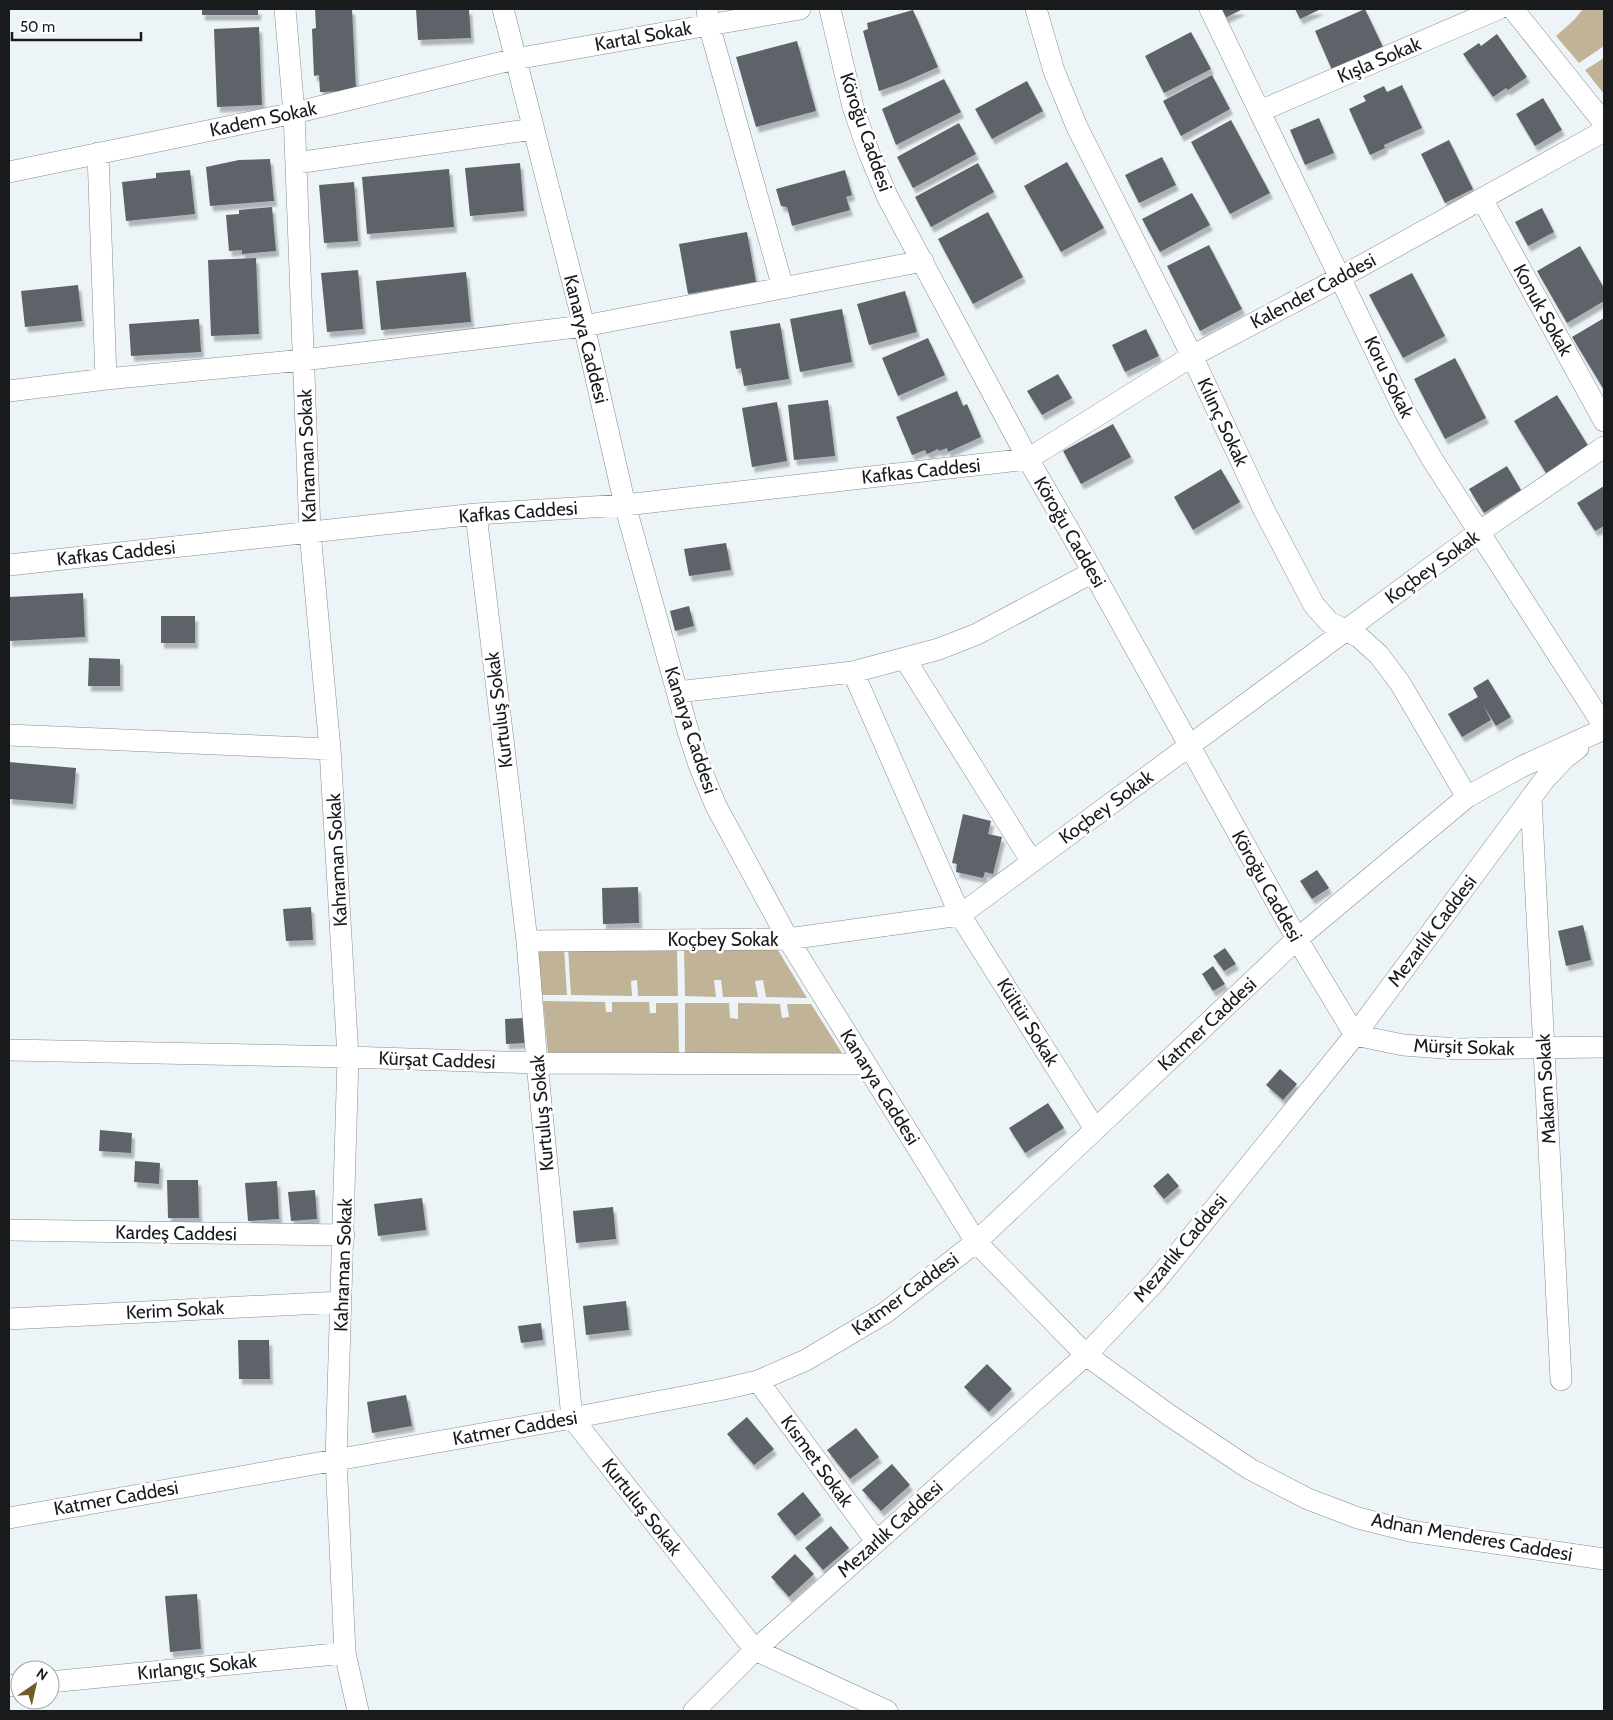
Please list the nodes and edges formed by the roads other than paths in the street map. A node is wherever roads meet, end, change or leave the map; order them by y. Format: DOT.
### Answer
graph roads {
  1 [pos="286,9"];
  2 [pos="503,9"];
  3 [pos="800,9"];
  4 [pos="830,9"];
  5 [pos="1036,9"];
  6 [pos="1210,9"];
  7 [pos="1498,9"];
  8 [pos="1513,9"];
  9 [pos="708,17"];
  10 [pos="515,59"];
  11 [pos="1260,111"];
  12 [pos="294,113"];
  13 [pos="1604,123"];
  14 [pos="533,130"];
  15 [pos="1604,131"];
  16 [pos="98,153"];
  17 [pos="296,163"];
  18 [pos="9,172"];
  19 [pos="1482,199"];
  20 [pos="923,261"];
  21 [pos="1341,277"];
  22 [pos="783,288"];
  23 [pos="584,326"];
  24 [pos="1192,356"];
  25 [pos="303,360"];
  26 [pos="106,379"];
  27 [pos="9,391"];
  28 [pos="1604,421"];
  29 [pos="1604,447"];
  30 [pos="1028,459"];
  31 [pos="625,504"];
  32 [pos="476,514"];
  33 [pos="310,532"];
  34 [pos="1479,532"];
  35 [pos="9,565"];
  36 [pos="1093,572"];
  37 [pos="1346,630"];
  38 [pos="905,658"];
  39 [pos="853,672"];
  40 [pos="677,692"];
  41 [pos="1604,728"];
  42 [pos="9,735"];
  43 [pos="1189,746"];
  44 [pos="330,749"];
  45 [pos="1467,797"];
  46 [pos="1531,798"];
  47 [pos="1032,862"];
  48 [pos="960,915"];
  49 [pos="788,938"];
  50 [pos="1297,939"];
  51 [pos="527,940"];
  52 [pos="1355,1036"];
  53 [pos="1604,1047"];
  54 [pos="1544,1049"];
  55 [pos="9,1050"];
  56 [pos="348,1056"];
  57 [pos="537,1063"];
  58 [pos="866,1064"];
  59 [pos="1095,1129"];
  60 [pos="9,1230"];
  61 [pos="344,1235"];
  62 [pos="976,1242"];
  63 [pos="342,1302"];
  64 [pos="9,1318"];
  65 [pos="1086,1356"];
  66 [pos="1561,1380"];
  67 [pos="758,1381"];
  68 [pos="572,1418"];
  69 [pos="336,1459"];
  70 [pos="9,1518"];
  71 [pos="876,1541"];
  72 [pos="1604,1560"];
  73 [pos="755,1650"];
  74 [pos="345,1653"];
  75 [pos="60,1681"];
  76 [pos="358,1711"];
  77 [pos="694,1711"];
  78 [pos="887,1711"];
  1 -- 12 [label="street, Kahraman Sokak"];
  2 -- 10 [label="street, Kanarya Caddesi"];
  3 -- 9 [label="street, Kartal Sokak"];
  4 -- 20 [label="street, Köroğu Caddesi"];
  5 -- 24 [label="street, Kılınç Sokak"];
  6 -- 11 [label="street, Koru Sokak"];
  7 -- 11 [label="street, Kışla Sokak"];
  8 -- 13 [label="street"];
  9 -- 10 [label="street, Kartal Sokak"];
  9 -- 22 [label="street"];
  10 -- 12 [label="street, Kadem Sokak"];
  10 -- 14 [label="street, Kanarya Caddesi"];
  11 -- 21 [label="street, Koru Sokak"];
  12 -- 16 [label="street, Kadem Sokak"];
  12 -- 17 [label="street, Kahraman Sokak"];
  14 -- 17 [label="street"];
  14 -- 23 [label="street, Kanarya Caddesi"];
  15 -- 19 [label="street, Kalender Caddesi"];
  16 -- 18 [label="street, Kadem Sokak"];
  16 -- 26 [label="street"];
  17 -- 25 [label="street, Kahraman Sokak"];
  19 -- 21 [label="street, Kalender Caddesi"];
  19 -- 28 [label="street, Konuk Sokak"];
  20 -- 22 [label="street"];
  20 -- 30 [label="street, Köroğu Caddesi"];
  21 -- 24 [label="street, Kalender Caddesi"];
  21 -- 34 [label="street, Koru Sokak"];
  22 -- 23 [label="street"];
  23 -- 25 [label="street"];
  23 -- 31 [label="street, Kanarya Caddesi"];
  24 -- 30 [label="street, Kalender Caddesi"];
  24 -- 37 [label="street, Kılınç Sokak"];
  25 -- 26 [label="street"];
  25 -- 33 [label="street, Kahraman Sokak"];
  26 -- 27 [label="street"];
  29 -- 34 [label="street, Koçbey Sokak"];
  30 -- 31 [label="street, Kafkas Caddesi"];
  30 -- 36 [label="street, Köroğu Caddesi"];
  31 -- 32 [label="street, Kafkas Caddesi"];
  31 -- 40 [label="street, Kanarya Caddesi"];
  32 -- 33 [label="street, Kafkas Caddesi"];
  32 -- 51 [label="street, Kurtuluş Sokak"];
  33 -- 35 [label="street, Kafkas Caddesi"];
  33 -- 44 [label="street, Kahraman Sokak"];
  34 -- 37 [label="street, Koçbey Sokak"];
  34 -- 41 [label="street, Koru Sokak"];
  36 -- 38 [label="street"];
  36 -- 43 [label="street, Köroğu Caddesi"];
  37 -- 43 [label="street, Koçbey Sokak"];
  37 -- 45 [label="street, Kılınç Sokak"];
  38 -- 39 [label="street"];
  38 -- 47 [label="street"];
  39 -- 40 [label="street"];
  39 -- 48 [label="street, Kültür Sokak"];
  40 -- 49 [label="street, Kanarya Caddesi"];
  41 -- 45 [label="street, Katmer Caddesi"];
  41 -- 46 [label="street, Mezarlık Caddesi"];
  42 -- 44 [label="street"];
  43 -- 47 [label="street, Koçbey Sokak"];
  43 -- 50 [label="street, Köroğu Caddesi"];
  44 -- 56 [label="street, Kahraman Sokak"];
  45 -- 50 [label="street, Katmer Caddesi"];
  46 -- 52 [label="street, Mezarlık Caddesi"];
  46 -- 54 [label="street, Makam Sokak"];
  47 -- 48 [label="street, Koçbey Sokak"];
  48 -- 49 [label="street, Koçbey Sokak"];
  48 -- 59 [label="street, Kültür Sokak"];
  49 -- 51 [label="street, Koçbey Sokak"];
  49 -- 58 [label="street, Kanarya Caddesi"];
  50 -- 52 [label="street, Köroğu Caddesi"];
  50 -- 59 [label="street, Katmer Caddesi"];
  51 -- 57 [label="street, Kurtuluş Sokak"];
  52 -- 54 [label="street, Mürşit Sokak"];
  52 -- 65 [label="street, Mezarlık Caddesi"];
  53 -- 54 [label="street, Mürşit Sokak"];
  54 -- 66 [label="street, Makam Sokak"];
  55 -- 56 [label="street, Kürşat Caddesi"];
  56 -- 57 [label="street, Kürşat Caddesi"];
  56 -- 61 [label="street, Kahraman Sokak"];
  57 -- 58 [label="street, Kürşat Caddesi"];
  57 -- 68 [label="street, Kurtuluş Sokak"];
  58 -- 62 [label="street, Kanarya Caddesi"];
  59 -- 62 [label="street, Katmer Caddesi"];
  60 -- 61 [label="street, Kardeş Caddesi"];
  61 -- 63 [label="street, Kahraman Sokak"];
  62 -- 65 [label="street, Kanarya Caddesi"];
  62 -- 67 [label="street, Katmer Caddesi"];
  63 -- 64 [label="street, Kerim Sokak"];
  63 -- 69 [label="street, Kahraman Sokak"];
  65 -- 71 [label="street, Mezarlık Caddesi"];
  65 -- 72 [label="street, Adnan Menderes Caddesi"];
  67 -- 68 [label="street, Katmer Caddesi"];
  67 -- 71 [label="street, Kısmet Sokak"];
  68 -- 69 [label="street, Katmer Caddesi"];
  68 -- 73 [label="street, Kurtuluş Sokak"];
  69 -- 70 [label="street, Katmer Caddesi"];
  69 -- 74 [label="street, Kahraman Sokak"];
  71 -- 73 [label="street, Mezarlık Caddesi"];
  73 -- 77 [label="street, Mezarlık Caddesi"];
  73 -- 78 [label="street"];
  74 -- 75 [label="street, Kırlangıç Sokak"];
  74 -- 76 [label="street, Kahraman Sokak"];
}
